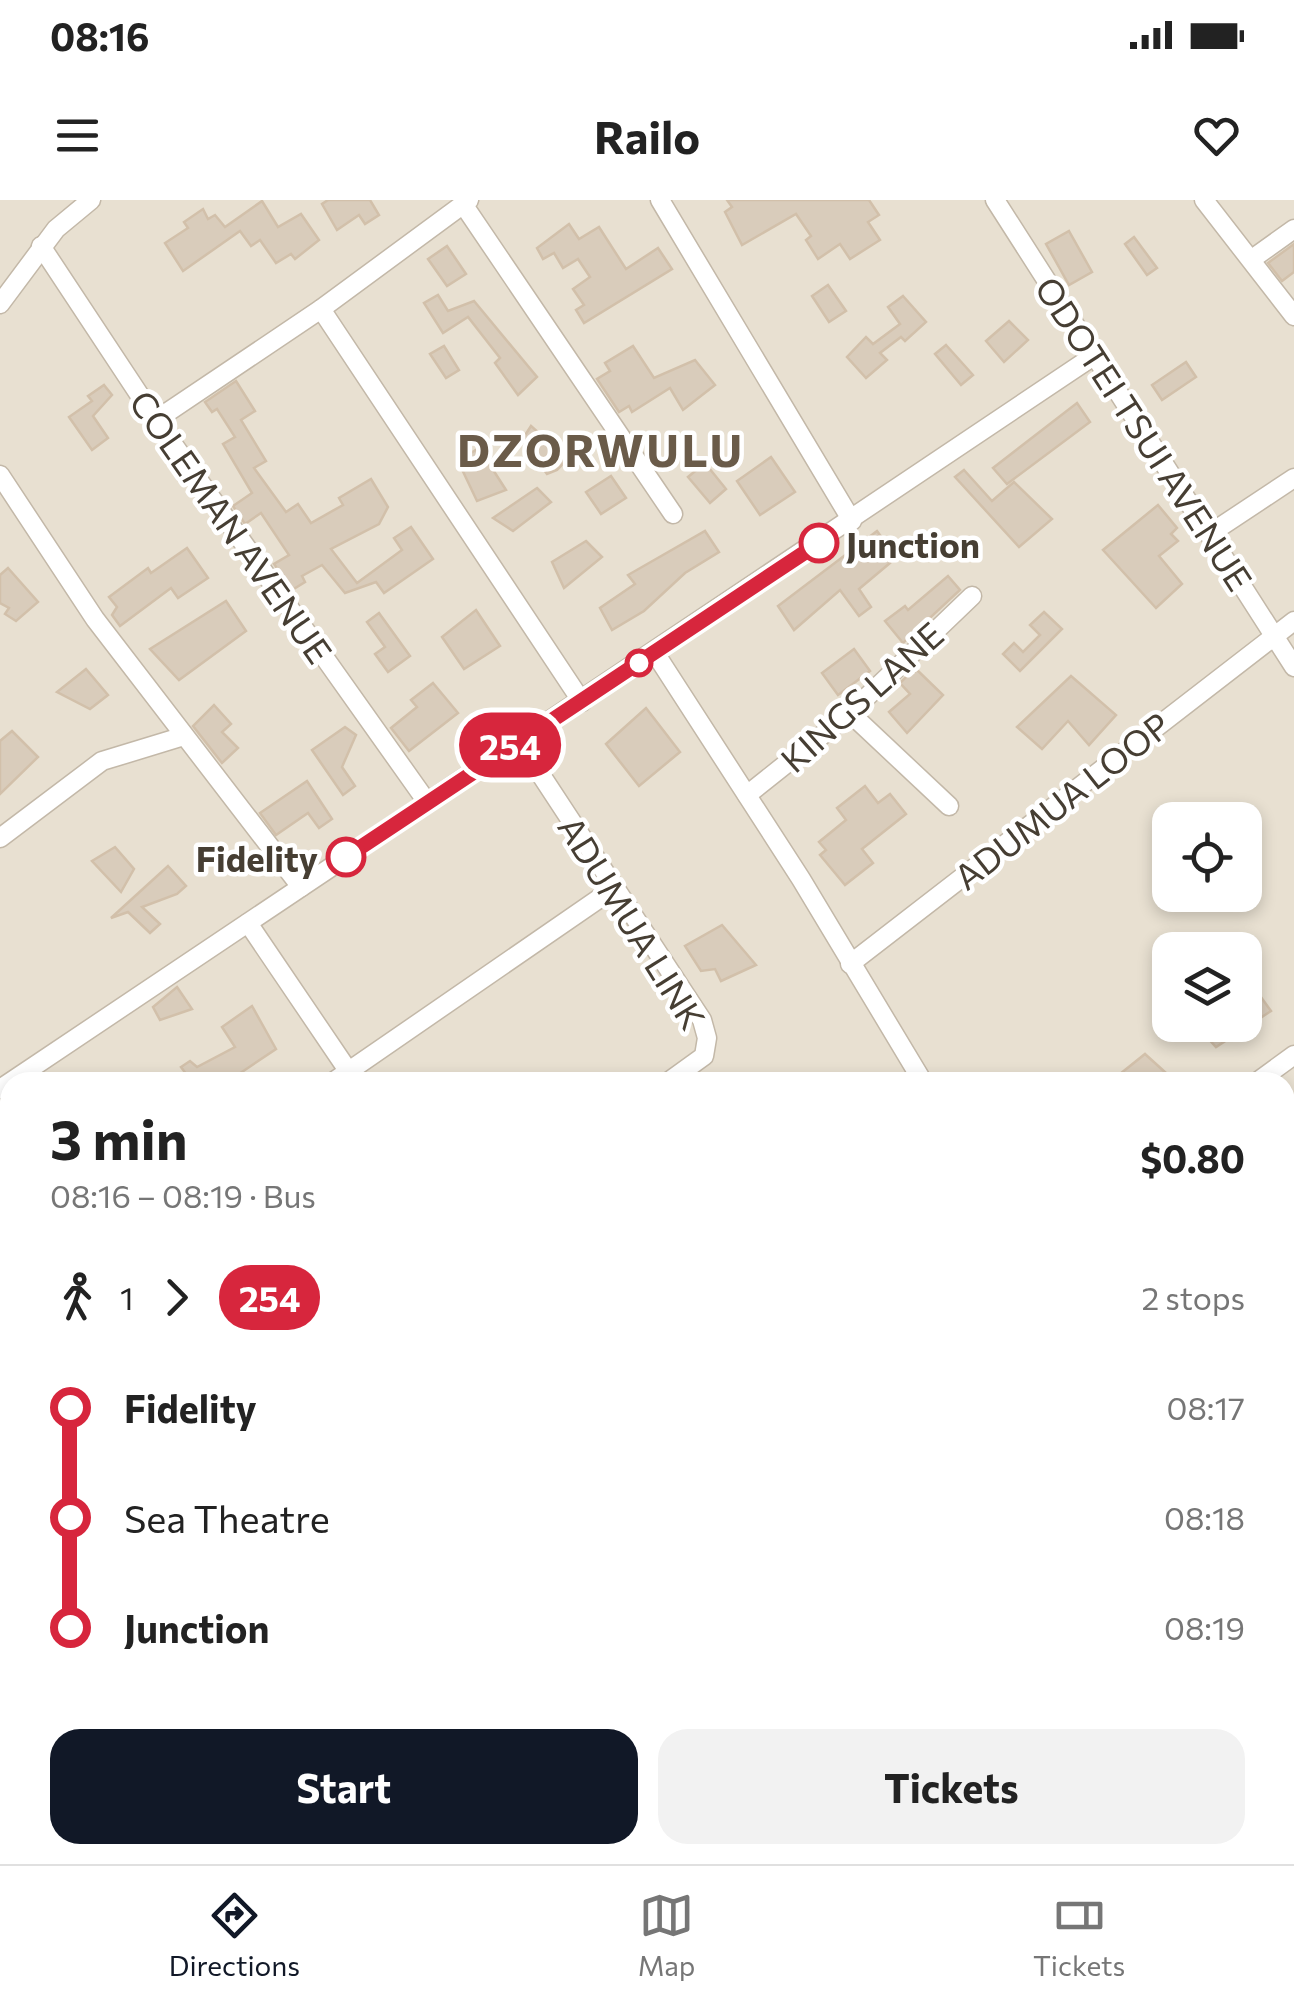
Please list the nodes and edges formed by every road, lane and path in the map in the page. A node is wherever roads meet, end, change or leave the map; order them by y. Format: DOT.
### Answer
graph roads {
  1 [pos="91,200"];
  2 [pos="660,200"];
  3 [pos="994,200"];
  4 [pos="1204,200"];
  5 [pos="466,202"];
  6 [pos="1294,229"];
  7 [pos="41,246"];
  8 [pos="1252,260"];
  9 [pos="0,304"];
  10 [pos="321,310"];
  11 [pos="1294,316"];
  12 [pos="1095,354"];
  13 [pos="156,420"];
  14 [pos="1294,478"];
  15 [pos="2,483"];
  16 [pos="672,514"];
  17 [pos="852,521"];
  18 [pos="1211,532"];
  19 [pos="972,596"];
  20 [pos="1294,621"];
  21 [pos="1272,635"];
  22 [pos="654,653"];
  23 [pos="1294,667"];
  24 [pos="582,702"];
  25 [pos="850,713"];
  26 [pos="184,736"];
  27 [pos="518,740"];
  28 [pos="748,795"];
  29 [pos="427,802"];
  30 [pos="949,806"];
  31 [pos="0,838"];
  32 [pos="301,887"];
  33 [pos="613,889"];
  34 [pos="248,923"];
  35 [pos="850,964"];
  36 [pos="1294,1056"];
  37 [pos="28,1072"];
  38 [pos="338,1072"];
  39 [pos="348,1072"];
  40 [pos="682,1072"];
  41 [pos="916,1072"];
  42 [pos="1271,1072"];
  1 -- 7 [label="street"];
  2 -- 17 [label="street"];
  3 -- 12 [label="street, ODOTEI TSUI AVENUE"];
  4 -- 8 [label="street"];
  5 -- 10 [label="street"];
  5 -- 16 [label="street"];
  6 -- 8 [label="street"];
  7 -- 9 [label="street"];
  7 -- 13 [label="street, COLEMAN AVENUE"];
  8 -- 11 [label="street"];
  10 -- 13 [label="street"];
  10 -- 24 [label="street"];
  12 -- 17 [label="street"];
  12 -- 18 [label="street, ODOTEI TSUI AVENUE"];
  13 -- 29 [label="street, COLEMAN AVENUE"];
  14 -- 18 [label="street"];
  15 -- 26 [label="street"];
  17 -- 22 [label="street"];
  18 -- 21 [label="street, ODOTEI TSUI AVENUE"];
  19 -- 25 [label="street, KINGS LANE"];
  20 -- 21 [label="street, ADUMUA LOOP"];
  21 -- 23 [label="street, ODOTEI TSUI AVENUE"];
  21 -- 35 [label="street, ADUMUA LOOP"];
  22 -- 24 [label="street"];
  22 -- 28 [label="street"];
  24 -- 27 [label="street"];
  25 -- 28 [label="street, KINGS LANE"];
  25 -- 30 [label="street"];
  26 -- 31 [label="street"];
  26 -- 32 [label="street"];
  27 -- 29 [label="street"];
  27 -- 33 [label="street, ADUMUA LINK"];
  28 -- 35 [label="street"];
  29 -- 32 [label="street"];
  32 -- 34 [label="street"];
  33 -- 39 [label="street"];
  33 -- 40 [label="street, ADUMUA LINK"];
  34 -- 37 [label="street"];
  34 -- 38 [label="street"];
  35 -- 41 [label="street"];
  36 -- 42 [label="street"];
}
